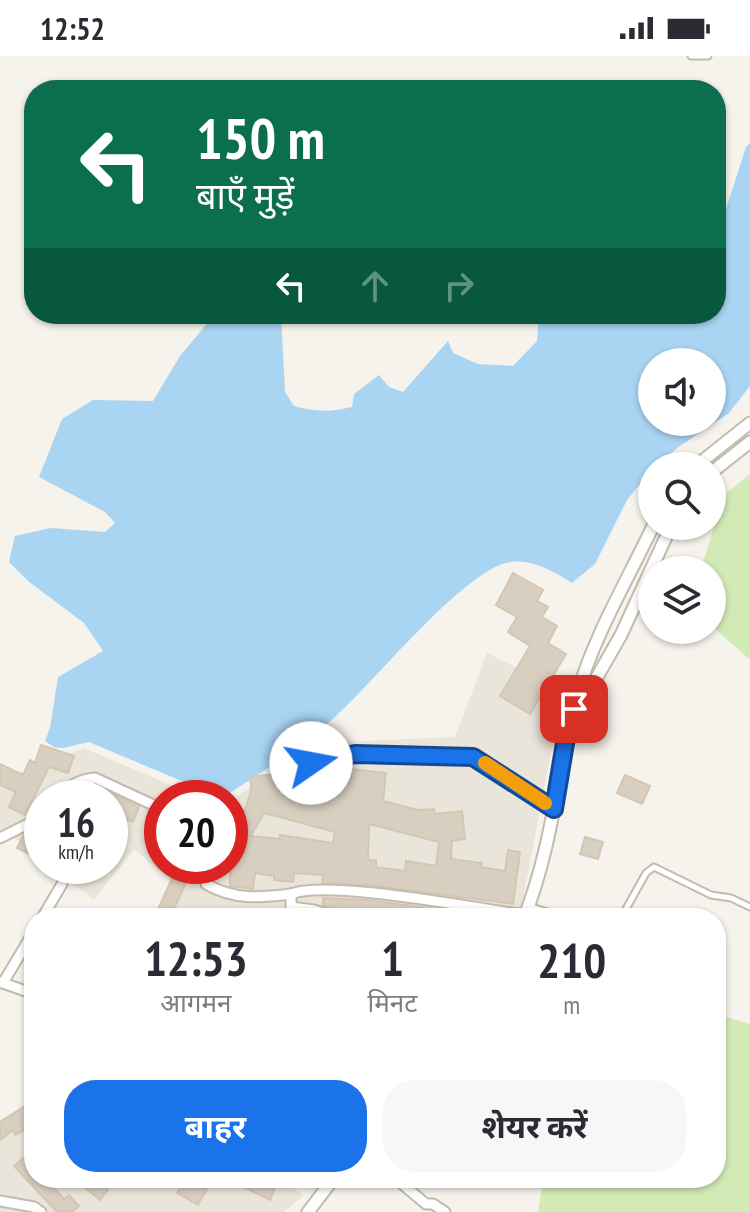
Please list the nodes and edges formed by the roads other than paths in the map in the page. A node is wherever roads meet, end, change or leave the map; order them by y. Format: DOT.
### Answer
graph roads {
  1 [pos="691,56"];
  2 [pos="708,56"];
  3 [pos="750,423"];
  4 [pos="750,442"];
  5 [pos="714,452"];
  6 [pos="726,461"];
  7 [pos="646,540"];
  8 [pos="665,540"];
  9 [pos="570,726"];
  10 [pos="311,763"];
  11 [pos="554,809"];
  12 [pos="24,826"];
  13 [pos="0,838"];
  14 [pos="62,884"];
  15 [pos="206,884"];
  16 [pos="291,894"];
  17 [pos="291,907"];
  18 [pos="750,907"];
  19 [pos="48,908"];
  20 [pos="299,908"];
  21 [pos="484,908"];
  22 [pos="527,908"];
  23 [pos="627,908"];
  24 [pos="24,947"];
  25 [pos="1,983"];
  26 [pos="24,991"];
  27 [pos="327,1188"];
  28 [pos="404,1188"];
  29 [pos="0,1201"];
  30 [pos="422,1208"];
  31 [pos="310,1211"];
  32 [pos="41,1212"];
  33 [pos="445,1212"];
  1 -- 2 [label="lane"];
  3 -- 5 [label="street"];
  4 -- 6 [label="street"];
  7 -- 9 [label="street"];
  8 -- 9 [label="street"];
  9 -- 11 [label="street"];
  10 -- 11 [label="lane"];
  11 -- 22 [label="street"];
  12 -- 13 [label="street"];
  14 -- 19 [label="street"];
  15 -- 16 [label="street"];
  16 -- 17 [label="street"];
  16 -- 21 [label="street"];
  17 -- 20 [label="street"];
  18 -- 23 [label="lane"];
  24 -- 25 [label="street"];
  25 -- 26 [label="street"];
  27 -- 31 [label="street"];
  28 -- 30 [label="street"];
  29 -- 32 [label="street"];
  30 -- 33 [label="street"];
}
